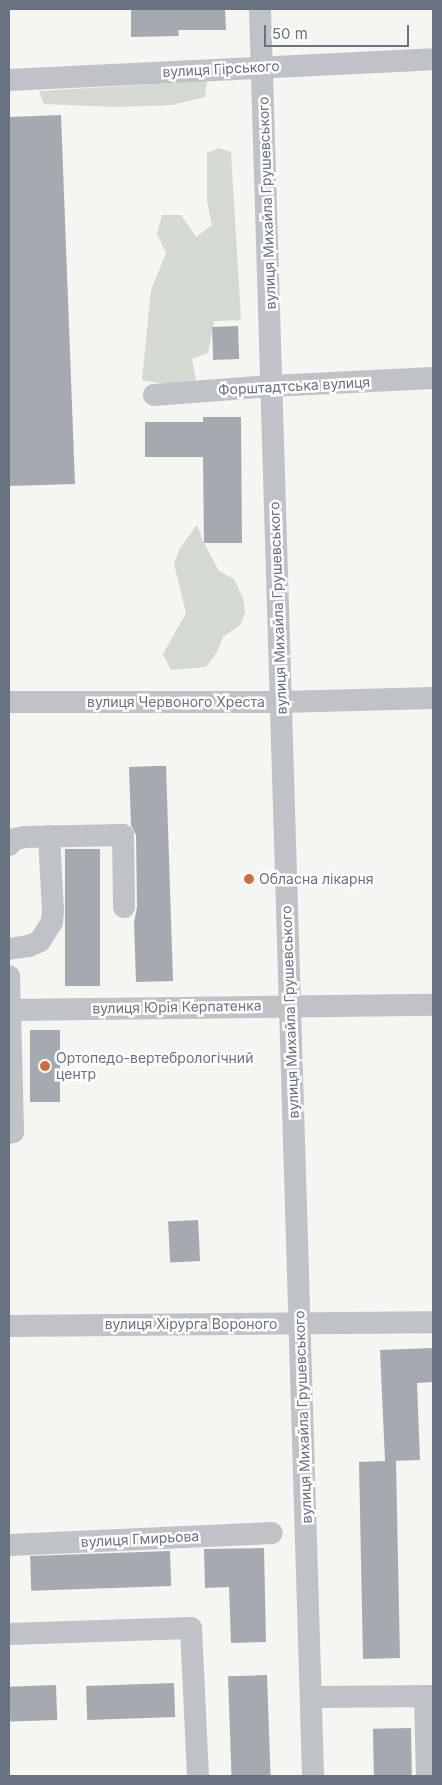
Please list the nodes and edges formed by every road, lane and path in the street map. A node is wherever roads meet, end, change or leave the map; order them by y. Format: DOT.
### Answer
graph roads {
  1 [pos="260,9"];
  2 [pos="433,59"];
  3 [pos="263,68"];
  4 [pos="9,80"];
  5 [pos="433,378"];
  6 [pos="272,386"];
  7 [pos="154,395"];
  8 [pos="433,698"];
  9 [pos="9,702"];
  10 [pos="281,702"];
  11 [pos="49,836"];
  12 [pos="9,845"];
  13 [pos="124,907"];
  14 [pos="9,949"];
  15 [pos="9,976"];
  16 [pos="290,1005"];
  17 [pos="433,1005"];
  18 [pos="10,1010"];
  19 [pos="9,1133"];
  20 [pos="433,1322"];
  21 [pos="300,1324"];
  22 [pos="9,1326"];
  23 [pos="272,1533"];
  24 [pos="9,1545"];
  25 [pos="9,1634"];
  26 [pos="429,1696"];
  27 [pos="312,1697"];
  28 [pos="198,1776"];
  29 [pos="313,1776"];
  30 [pos="427,1776"];
  1 -- 3 [label="street, вулиця Михайла Грушевського"];
  2 -- 3 [label="street, вулиця Гірського"];
  3 -- 4 [label="street, вулиця Гірського"];
  3 -- 6 [label="street, вулиця Михайла Грушевського"];
  5 -- 6 [label="street, Форштадтська вулиця"];
  6 -- 7 [label="street, Форштадтська вулиця"];
  6 -- 10 [label="street, вулиця Михайла Грушевського"];
  8 -- 10 [label="street, вулиця Червоного Хреста"];
  9 -- 10 [label="street, вулиця Червоного Хреста"];
  10 -- 16 [label="street, вулиця Михайла Грушевського"];
  11 -- 12 [label="street"];
  11 -- 13 [label="street"];
  11 -- 14 [label="street"];
  15 -- 18 [label="street"];
  16 -- 17 [label="street, вулиця Юрія Керпатенка"];
  16 -- 18 [label="street, вулиця Юрія Керпатенка"];
  16 -- 21 [label="street, вулиця Михайла Грушевського"];
  18 -- 19 [label="street"];
  20 -- 21 [label="street, вулиця Хірурга Вороного"];
  21 -- 22 [label="street, вулиця Хірурга Вороного"];
  21 -- 27 [label="street, вулиця Михайла Грушевського"];
  23 -- 24 [label="street, вулиця Гмирьова"];
  25 -- 28 [label="street"];
  26 -- 27 [label="street"];
  26 -- 30 [label="street"];
  27 -- 29 [label="street, вулиця Михайла Грушевського"];
}
